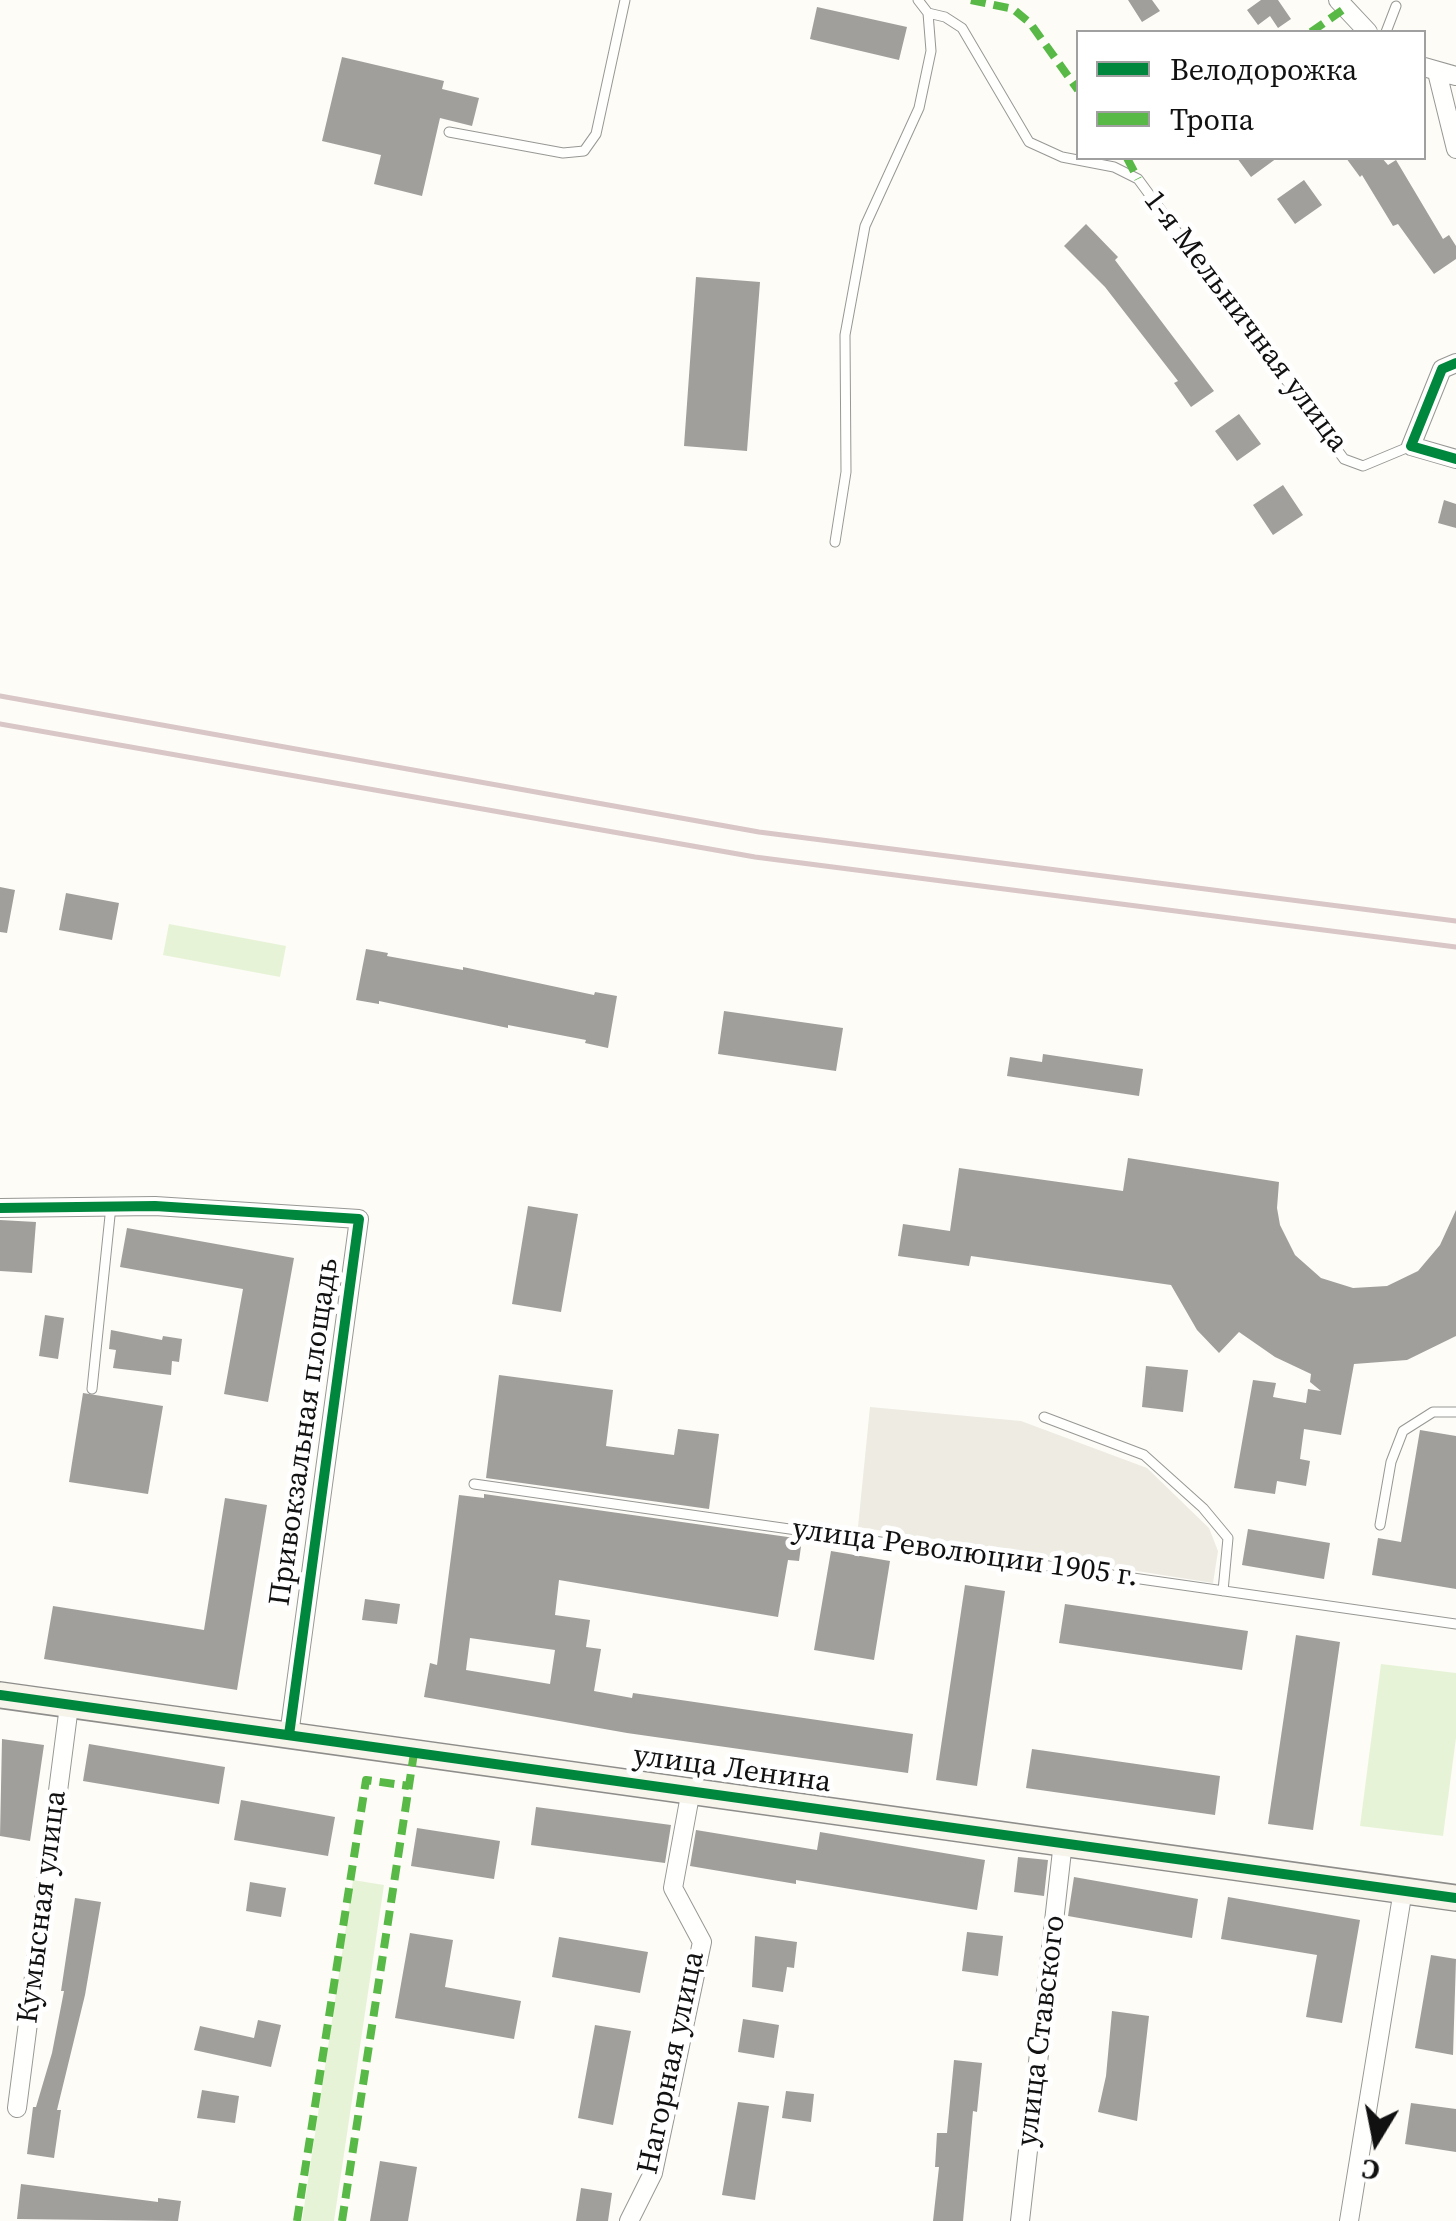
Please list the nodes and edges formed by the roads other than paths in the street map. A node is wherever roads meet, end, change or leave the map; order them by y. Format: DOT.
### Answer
graph roads {
  1 [pos="625,0"];
  2 [pos="918,0"];
  3 [pos="1338,0"];
  4 [pos="1396,6"];
  5 [pos="928,12"];
  6 [pos="1366,30"];
  7 [pos="1387,30"];
  8 [pos="1430,70"];
  9 [pos="1456,76"];
  10 [pos="449,132"];
  11 [pos="1456,148"];
  12 [pos="1076,160"];
  13 [pos="1078,160"];
  14 [pos="1456,363"];
  15 [pos="1410,446"];
  16 [pos="1456,459"];
  17 [pos="835,542"];
  18 [pos="112,1206"];
  19 [pos="0,1208"];
  20 [pos="92,1390"];
  21 [pos="1456,1412"];
  22 [pos="1044,1416"];
  23 [pos="474,1484"];
  24 [pos="1380,1525"];
  25 [pos="1223,1591"];
  26 [pos="1456,1624"];
  27 [pos="0,1695"];
  28 [pos="70,1706"];
  29 [pos="290,1735"];
  30 [pos="692,1790"];
  31 [pos="1064,1842"];
  32 [pos="1403,1890"];
  33 [pos="1456,1898"];
  34 [pos="17,2108"];
  35 [pos="630,2221"];
  36 [pos="1020,2221"];
  37 [pos="1349,2221"];
  1 -- 10 [label="lane"];
  2 -- 5 [label="lane"];
  3 -- 6 [label="street"];
  4 -- 7 [label="lane"];
  5 -- 12 [label="lane, 1-я Мельничная улица"];
  5 -- 17 [label="lane"];
  8 -- 9 [label="street"];
  8 -- 11 [label="street"];
  13 -- 15 [label="lane, 1-я Мельничная улица"];
  14 -- 15 [label="street"];
  15 -- 16 [label="street"];
  18 -- 19 [label="street"];
  18 -- 20 [label="lane"];
  18 -- 29 [label="street, Привокзальная площадь"];
  21 -- 24 [label="lane"];
  22 -- 25 [label="lane"];
  23 -- 25 [label="lane, улица Революции 1905 г."];
  25 -- 26 [label="lane, улица Революции 1905 г."];
  27 -- 28 [label="street, улица Ленина"];
  28 -- 29 [label="street, улица Ленина"];
  28 -- 34 [label="street, Кумысная улица"];
  29 -- 30 [label="street, улица Ленина"];
  30 -- 31 [label="street, улица Ленина"];
  30 -- 35 [label="street, Нагорная улица"];
  31 -- 32 [label="street, улица Ленина"];
  31 -- 36 [label="street, улица Ставского"];
  32 -- 33 [label="street, улица Ленина"];
  32 -- 37 [label="street"];
}
